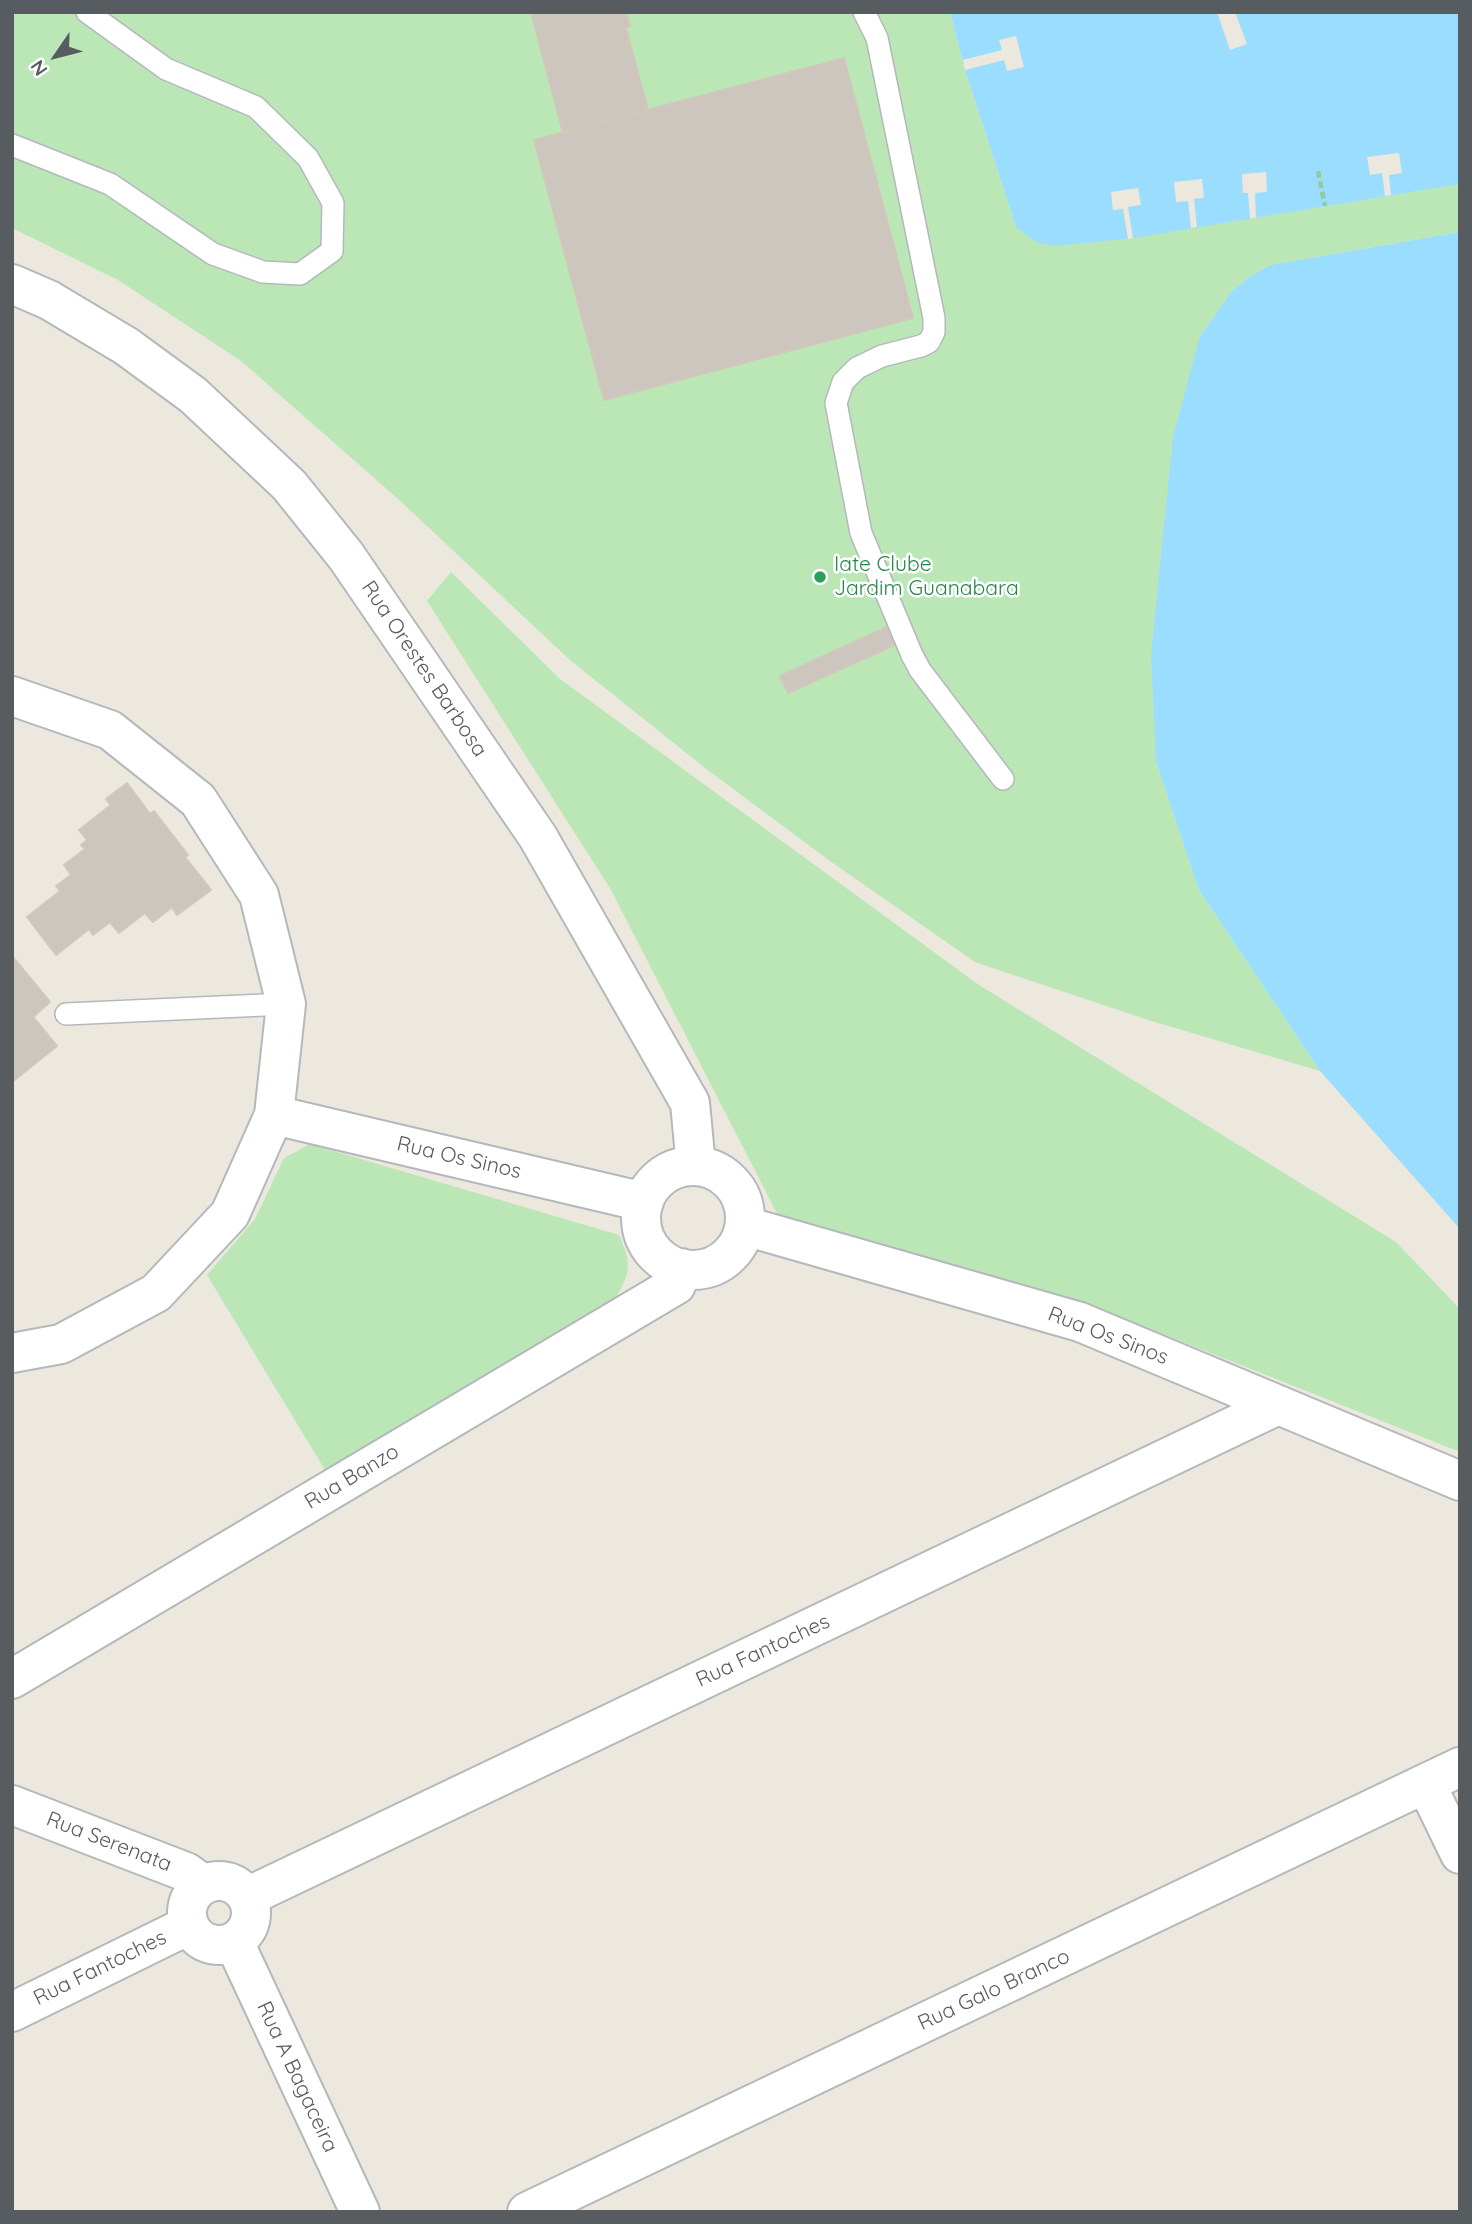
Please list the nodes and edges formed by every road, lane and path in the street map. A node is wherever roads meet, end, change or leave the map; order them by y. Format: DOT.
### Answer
graph roads {
  1 [pos="87,12"];
  2 [pos="864,12"];
  3 [pos="12,145"];
  4 [pos="1318,170"];
  5 [pos="1325,206"];
  6 [pos="12,284"];
  7 [pos="12,696"];
  8 [pos="1003,779"];
  9 [pos="286,1004"];
  10 [pos="66,1014"];
  11 [pos="274,1115"];
  12 [pos="696,1166"];
  13 [pos="644,1202"];
  14 [pos="745,1226"];
  15 [pos="681,1268"];
  16 [pos="12,1353"];
  17 [pos="1278,1405"];
  18 [pos="1460,1481"];
  19 [pos="12,1679"];
  20 [pos="1460,1767"];
  21 [pos="1426,1784"];
  22 [pos="12,1805"];
  23 [pos="1460,1854"];
  24 [pos="203,1884"];
  25 [pos="247,1897"];
  26 [pos="188,1925"];
  27 [pos="234,1942"];
  28 [pos="12,2012"];
  29 [pos="360,2212"];
  30 [pos="527,2212"];
  1 -- 3 [label="lane"];
  2 -- 8 [label="lane"];
  4 -- 5 [label="path"];
  6 -- 12 [label="street, Rua Orestes Barbosa"];
  7 -- 9 [label="street"];
  9 -- 10 [label="lane"];
  9 -- 11 [label="street"];
  11 -- 13 [label="street, Rua Os Sinos"];
  11 -- 16 [label="street"];
  12 -- 13 [label="street"];
  12 -- 14 [label="street"];
  13 -- 15 [label="street"];
  14 -- 15 [label="street"];
  14 -- 17 [label="street, Rua Os Sinos"];
  15 -- 19 [label="street, Rua Banzo"];
  17 -- 18 [label="street, Rua Os Sinos"];
  17 -- 25 [label="street, Rua Fantoches"];
  20 -- 21 [label="street, Rua Galo Branco"];
  21 -- 23 [label="street"];
  21 -- 30 [label="street, Rua Galo Branco"];
  22 -- 24 [label="street, Rua Serenata"];
  24 -- 25 [label="street"];
  24 -- 26 [label="street"];
  25 -- 27 [label="street"];
  26 -- 27 [label="street"];
  26 -- 28 [label="street, Rua Fantoches"];
  27 -- 29 [label="street, Rua A Bagaceira"];
}
